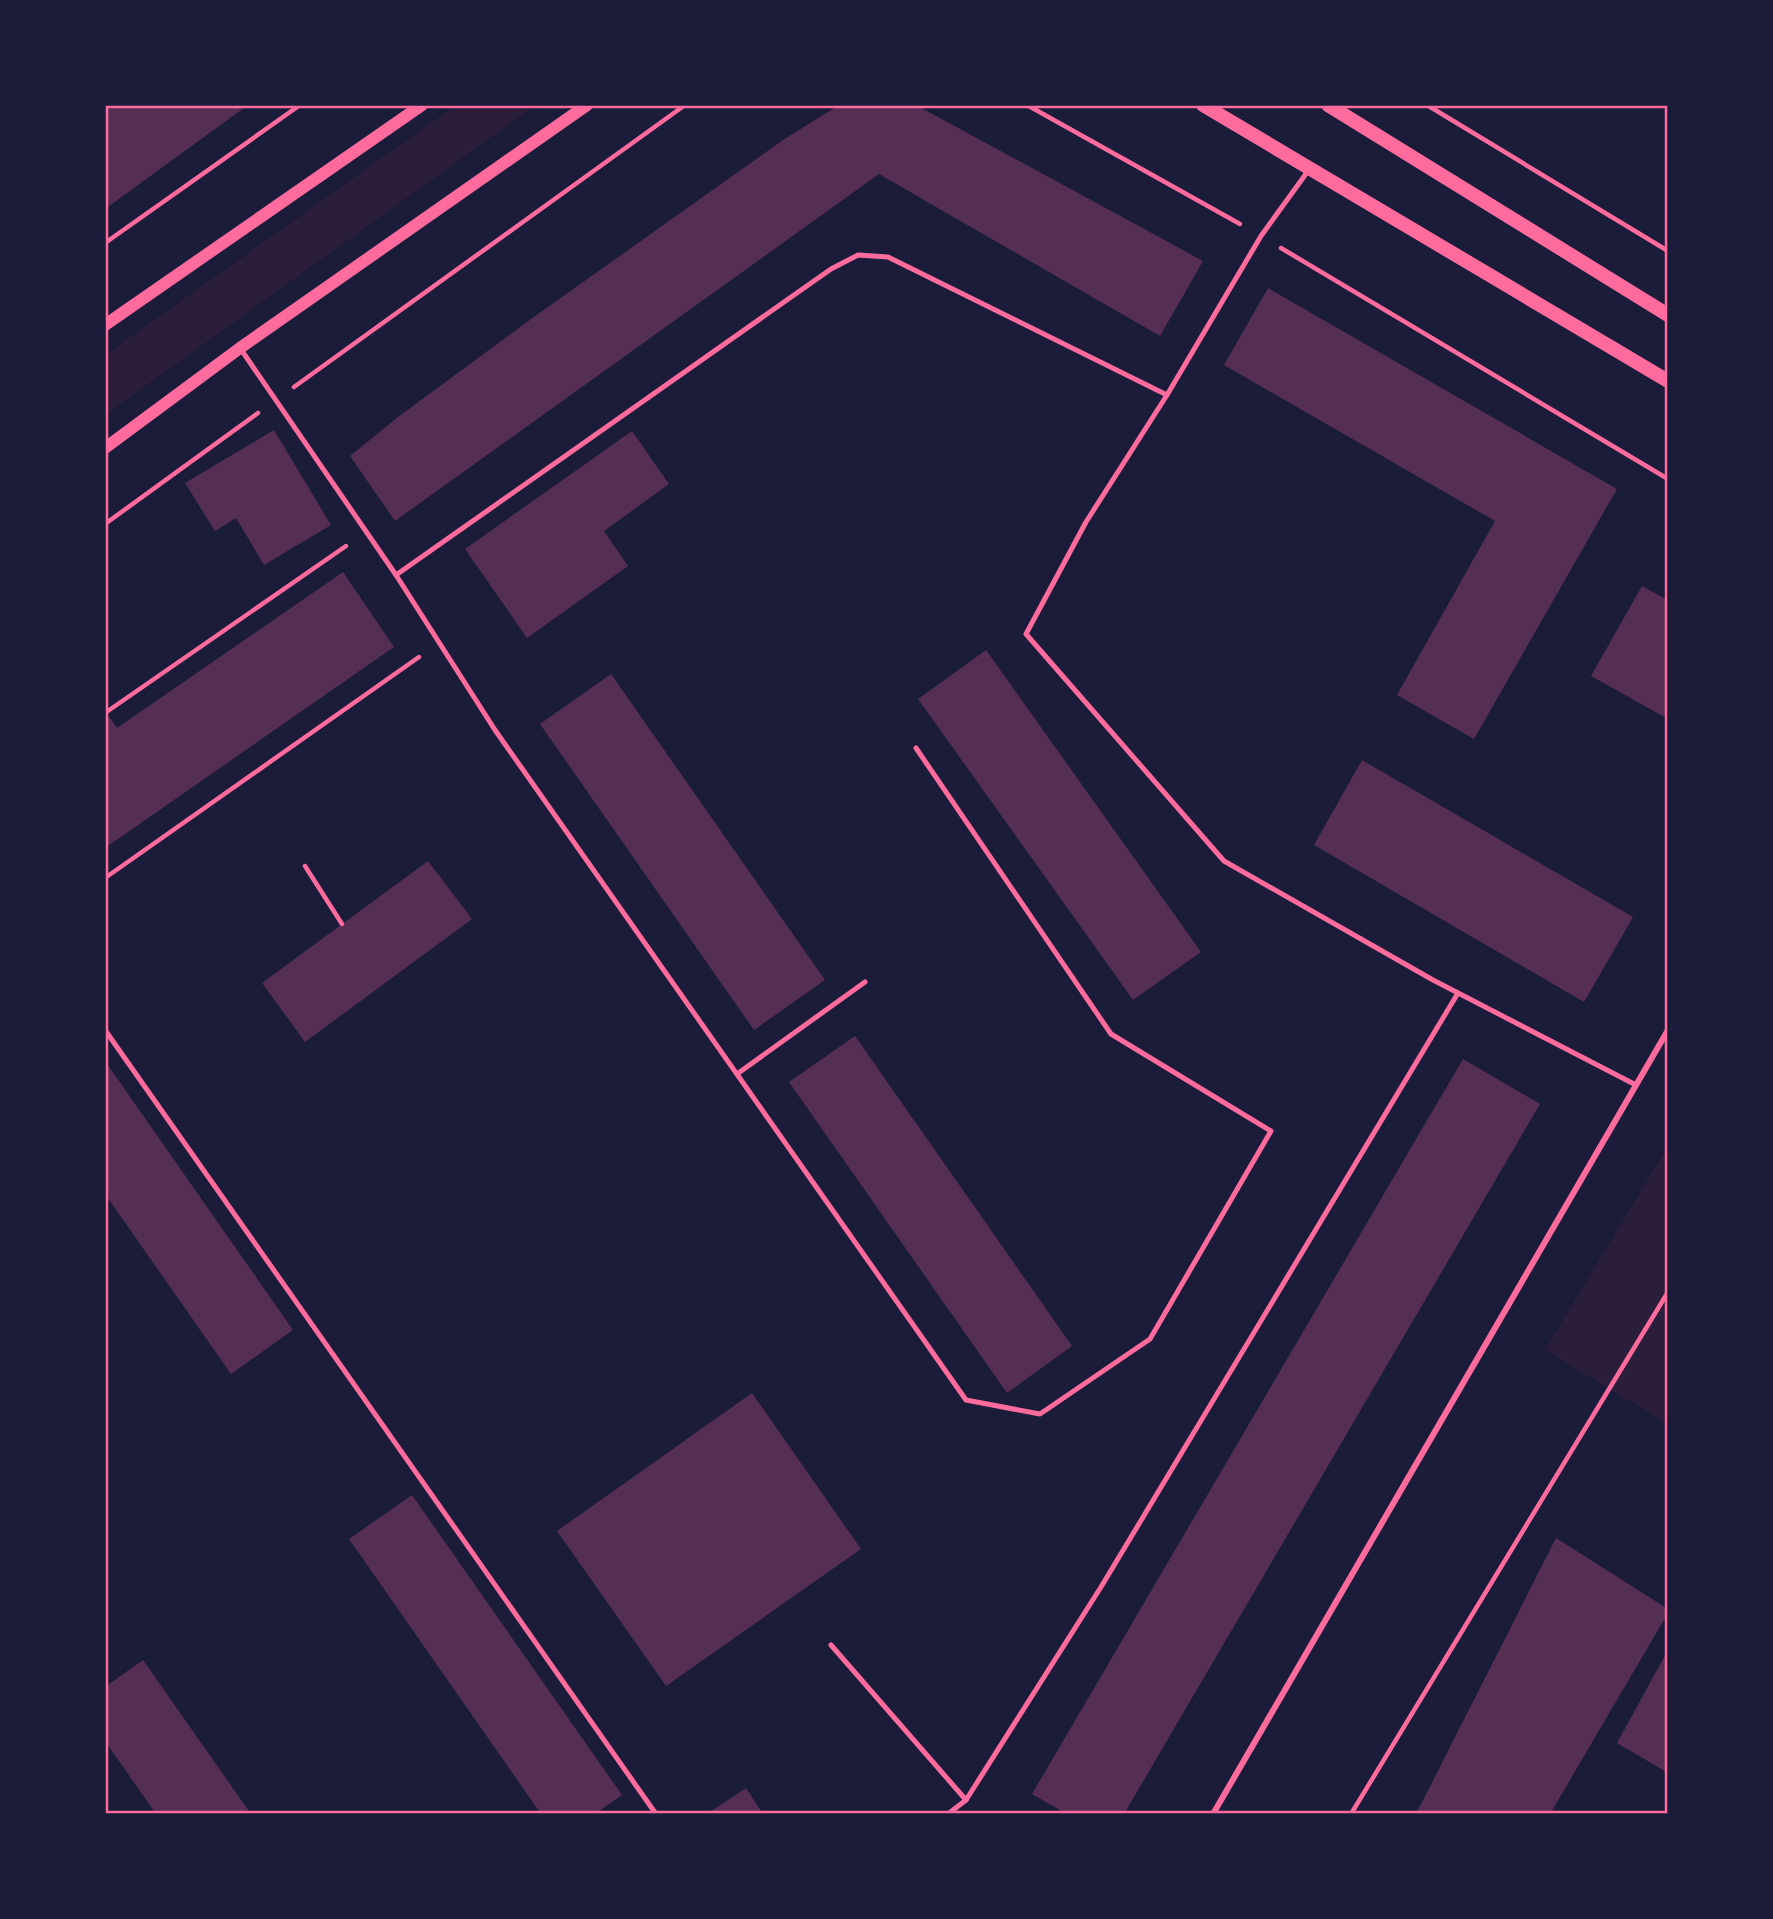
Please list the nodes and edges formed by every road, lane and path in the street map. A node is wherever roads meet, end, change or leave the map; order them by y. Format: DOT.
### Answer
graph roads {
  1 [pos="300,105"];
  2 [pos="422,105"];
  3 [pos="587,105"];
  4 [pos="685,105"];
  5 [pos="1027,105"];
  6 [pos="1203,105"];
  7 [pos="1328,105"];
  8 [pos="1427,105"];
  9 [pos="1310,169"];
  10 [pos="1261,236"];
  11 [pos="105,243"];
  12 [pos="1668,251"];
  13 [pos="1668,315"];
  14 [pos="105,325"];
  15 [pos="240,348"];
  16 [pos="1668,381"];
  17 [pos="1167,395"];
  18 [pos="276,400"];
  19 [pos="105,448"];
  20 [pos="1668,479"];
  21 [pos="105,524"];
  22 [pos="366,531"];
  23 [pos="396,575"];
  24 [pos="440,643"];
  25 [pos="105,713"];
  26 [pos="916,748"];
  27 [pos="304,866"];
  28 [pos="105,878"];
  29 [pos="342,924"];
  30 [pos="865,982"];
  31 [pos="1458,993"];
  32 [pos="105,1030"];
  33 [pos="1668,1030"];
  34 [pos="737,1074"];
  35 [pos="1636,1085"];
  36 [pos="1668,1292"];
  37 [pos="831,1645"];
  38 [pos="966,1800"];
  39 [pos="656,1814"];
  40 [pos="948,1814"];
  41 [pos="1213,1814"];
  42 [pos="1351,1814"];
  1 -- 11 [label="path"];
  2 -- 14 [label="street"];
  3 -- 15 [label="street"];
  4 -- 18 [label="path"];
  5 -- 10 [label="path"];
  6 -- 9 [label="main road"];
  7 -- 13 [label="main road"];
  8 -- 12 [label="path"];
  9 -- 10 [label="lane"];
  9 -- 16 [label="main road"];
  10 -- 17 [label="lane"];
  10 -- 20 [label="path"];
  15 -- 18 [label="lane"];
  15 -- 19 [label="street"];
  17 -- 23 [label="lane"];
  17 -- 31 [label="lane"];
  18 -- 21 [label="path"];
  18 -- 22 [label="lane"];
  22 -- 23 [label="lane"];
  22 -- 25 [label="path"];
  23 -- 24 [label="lane"];
  24 -- 28 [label="path"];
  24 -- 34 [label="lane"];
  26 -- 34 [label="lane"];
  27 -- 29 [label="path"];
  30 -- 34 [label="lane"];
  31 -- 35 [label="lane"];
  31 -- 38 [label="lane"];
  32 -- 39 [label="lane"];
  33 -- 35 [label="street"];
  35 -- 41 [label="street"];
  36 -- 42 [label="path"];
  37 -- 38 [label="lane"];
  38 -- 40 [label="lane"];
}
